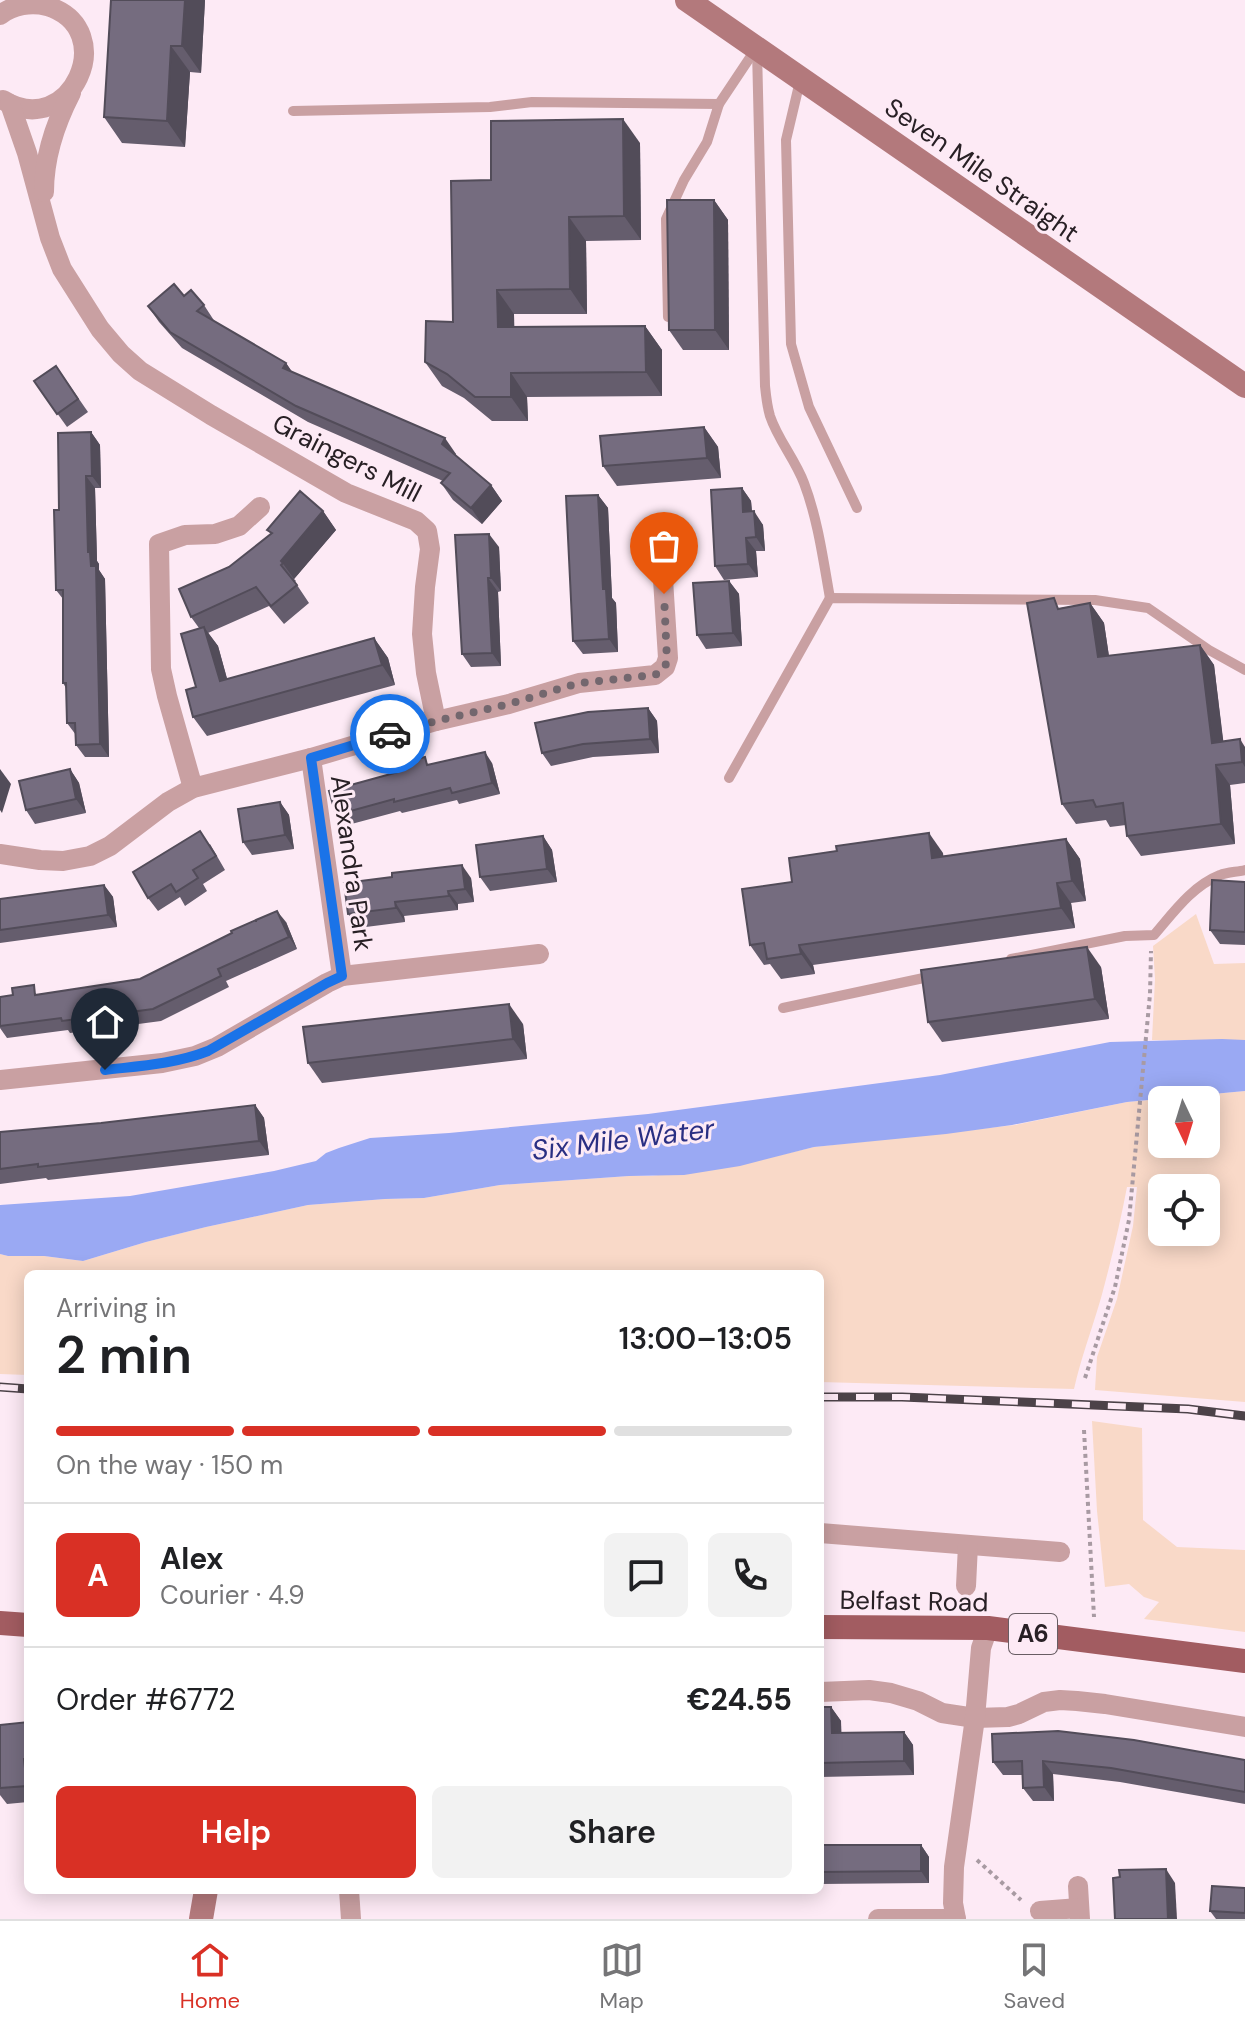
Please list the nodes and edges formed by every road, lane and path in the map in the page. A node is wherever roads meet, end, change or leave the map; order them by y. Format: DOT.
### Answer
graph roads {
  1 [pos="59,0"];
  2 [pos="687,0"];
  3 [pos="5,9"];
  4 [pos="70,19"];
  5 [pos="757,48"];
  6 [pos="801,79"];
  7 [pos="71,91"];
  8 [pos="5,101"];
  9 [pos="719,104"];
  10 [pos="293,111"];
  11 [pos="44,212"];
  12 [pos="668,317"];
  13 [pos="1245,386"];
  14 [pos="260,507"];
  15 [pos="857,508"];
  16 [pos="660,532"];
  17 [pos="830,598"];
  18 [pos="1245,670"];
  19 [pos="436,721"];
  20 [pos="311,758"];
  21 [pos="729,778"];
  22 [pos="193,788"];
  23 [pos="0,854"];
  24 [pos="1245,870"];
  25 [pos="1151,946"];
  26 [pos="539,954"];
  27 [pos="994,962"];
  28 [pos="949,972"];
  29 [pos="342,976"];
  30 [pos="783,1008"];
  31 [pos="0,1080"];
  32 [pos="1085,1378"];
  33 [pos="1084,1430"];
  34 [pos="824,1533"];
  35 [pos="968,1545"];
  36 [pos="1060,1552"];
  37 [pos="966,1586"];
  38 [pos="0,1623"];
  39 [pos="1095,1623"];
  40 [pos="24,1625"];
  41 [pos="824,1627"];
  42 [pos="988,1628"];
  43 [pos="1245,1661"];
  44 [pos="824,1692"];
  45 [pos="975,1718"];
  46 [pos="1245,1727"];
  47 [pos="957,1845"];
  48 [pos="1078,1886"];
  49 [pos="205,1894"];
  50 [pos="349,1894"];
  51 [pos="1040,1911"];
  52 [pos="1080,1914"];
  53 [pos="201,1919"];
  54 [pos="351,1919"];
  55 [pos="878,1919"];
  56 [pos="956,1919"];
  1 -- 4 [label="street"];
  2 -- 5 [label="main road, Seven Mile Straight"];
  3 -- 4 [label="street"];
  4 -- 7 [label="street, Graingers Mill"];
  5 -- 6 [label="main road, Seven Mile Straight"];
  5 -- 9 [label="lane"];
  5 -- 17 [label="lane"];
  6 -- 13 [label="main road, Seven Mile Straight"];
  6 -- 15 [label="lane"];
  7 -- 8 [label="street"];
  7 -- 11 [label="street, Graingers Mill"];
  8 -- 11 [label="street, Graingers Mill"];
  9 -- 10 [label="lane"];
  9 -- 12 [label="lane"];
  11 -- 19 [label="street, Graingers Mill"];
  14 -- 22 [label="street"];
  16 -- 19 [label="street"];
  17 -- 18 [label="lane"];
  17 -- 21 [label="lane"];
  19 -- 20 [label="street"];
  20 -- 22 [label="street"];
  20 -- 29 [label="street, Alexandra Park"];
  22 -- 23 [label="street"];
  24 -- 27 [label="lane"];
  25 -- 32 [label="path"];
  26 -- 29 [label="street, Alexandra Park"];
  28 -- 30 [label="lane"];
  29 -- 31 [label="street, Alexandra Park"];
  33 -- 39 [label="path"];
  34 -- 35 [label="street"];
  35 -- 36 [label="street"];
  35 -- 37 [label="street"];
  38 -- 40 [label="main road"];
  41 -- 42 [label="main road, Belfast Road / A6"];
  42 -- 43 [label="main road, Belfast Road / A6"];
  42 -- 45 [label="street"];
  44 -- 45 [label="street"];
  45 -- 46 [label="street"];
  45 -- 47 [label="street"];
  47 -- 51 [label="path"];
  47 -- 56 [label="street"];
  48 -- 52 [label="street"];
  49 -- 53 [label="main road"];
  50 -- 54 [label="street"];
  51 -- 52 [label="street"];
  55 -- 56 [label="street"];
}
